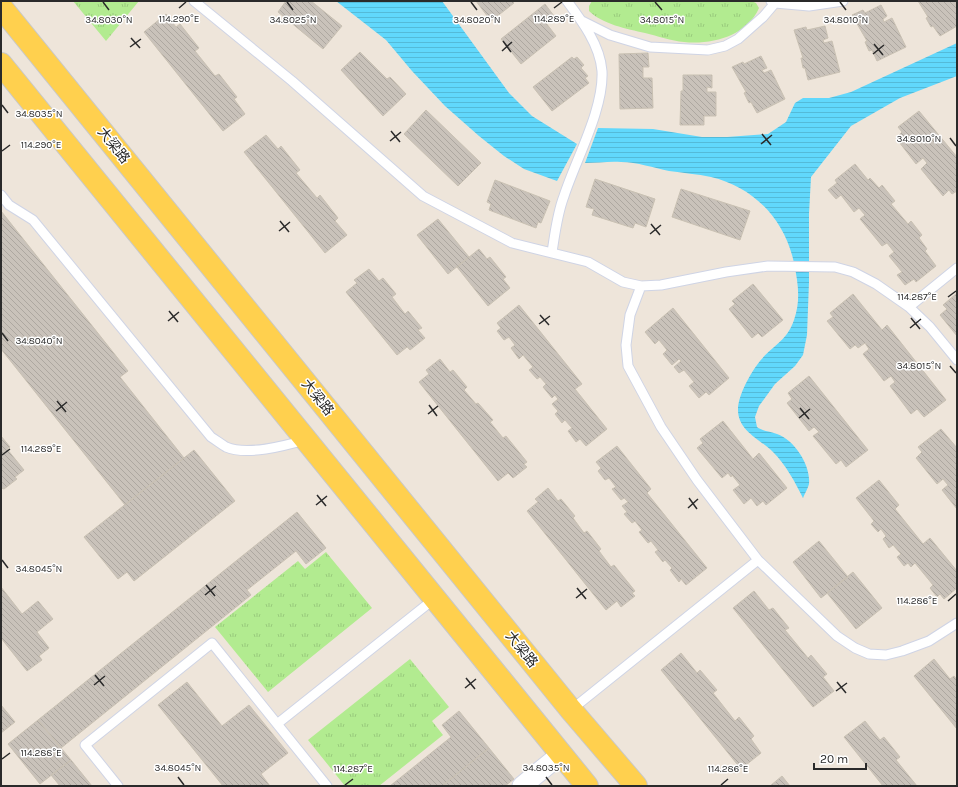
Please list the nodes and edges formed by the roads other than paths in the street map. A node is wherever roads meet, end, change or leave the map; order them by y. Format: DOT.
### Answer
graph roads {
  1 [pos="194,1"];
  2 [pos="567,1"];
  3 [pos="843,1"];
  4 [pos="773,2"];
  5 [pos="1,7"];
  6 [pos="582,22"];
  7 [pos="1,64"];
  8 [pos="1,195"];
  9 [pos="552,252"];
  10 [pos="957,268"];
  11 [pos="640,286"];
  12 [pos="909,307"];
  13 [pos="957,360"];
  14 [pos="305,440"];
  15 [pos="758,560"];
  16 [pos="434,599"];
  17 [pos="957,623"];
  18 [pos="571,710"];
  19 [pos="277,724"];
  20 [pos="561,754"];
  21 [pos="118,786"];
  22 [pos="327,786"];
  23 [pos="522,786"];
  24 [pos="587,786"];
  25 [pos="636,786"];
  1 -- 9 [label="lane"];
  2 -- 6 [label="lane"];
  3 -- 4 [label="lane"];
  4 -- 6 [label="lane"];
  5 -- 18 [label="main road, 大梁路"];
  6 -- 9 [label="lane"];
  7 -- 14 [label="main road"];
  8 -- 14 [label="lane"];
  9 -- 11 [label="lane"];
  10 -- 12 [label="lane"];
  11 -- 12 [label="lane"];
  11 -- 15 [label="lane"];
  12 -- 13 [label="lane"];
  14 -- 16 [label="main road"];
  15 -- 17 [label="lane"];
  15 -- 18 [label="lane"];
  16 -- 19 [label="lane"];
  16 -- 20 [label="main road"];
  18 -- 25 [label="main road, 大梁路"];
  19 -- 21 [label="lane"];
  19 -- 22 [label="lane"];
  20 -- 23 [label="street"];
  20 -- 24 [label="main road"];
}
